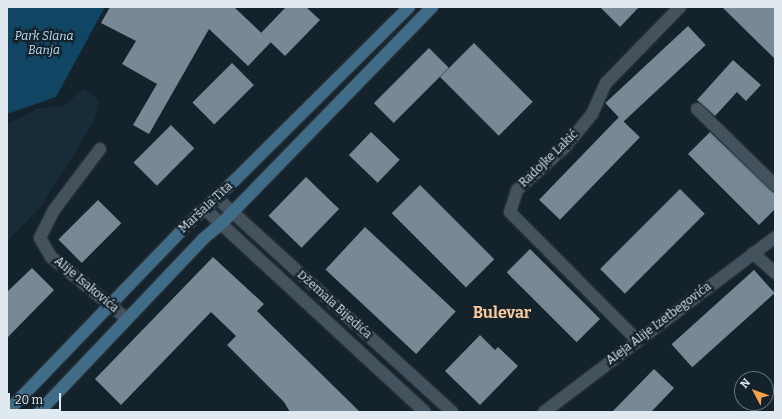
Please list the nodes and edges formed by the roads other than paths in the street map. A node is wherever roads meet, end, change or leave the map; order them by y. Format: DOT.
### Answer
graph roads {
  1 [pos="408,7"];
  2 [pos="432,7"];
  3 [pos="680,7"];
  4 [pos="697,109"];
  5 [pos="100,149"];
  6 [pos="775,185"];
  7 [pos="217,198"];
  8 [pos="205,209"];
  9 [pos="233,212"];
  10 [pos="221,224"];
  11 [pos="775,237"];
  12 [pos="753,252"];
  13 [pos="775,273"];
  14 [pos="108,306"];
  15 [pos="127,319"];
  16 [pos="638,341"];
  17 [pos="8,412"];
  18 [pos="39,412"];
  19 [pos="425,412"];
  20 [pos="452,412"];
  21 [pos="544,412"];
  1 -- 7 [label="main road, Maršala Tita"];
  2 -- 9 [label="main road, Maršala Tita"];
  3 -- 16 [label="street, Radojke Lakić"];
  4 -- 6 [label="street"];
  5 -- 14 [label="street, Alije Isakovića"];
  7 -- 8 [label="main road, Maršala Tita"];
  7 -- 9 [label="street, Džemala Bijedića"];
  8 -- 10 [label="street, Džemala Bijedića"];
  8 -- 14 [label="main road, Maršala Tita"];
  9 -- 10 [label="main road, Maršala Tita"];
  9 -- 20 [label="street, Džemala Bijedića"];
  10 -- 15 [label="main road, Maršala Tita"];
  10 -- 19 [label="street, Džemala Bijedića"];
  11 -- 12 [label="street, Aleja Alije Izetbegovića"];
  12 -- 13 [label="street"];
  12 -- 16 [label="street, Aleja Alije Izetbegovića"];
  14 -- 15 [label="street, Alije Isakovića"];
  14 -- 17 [label="main road, Maršala Tita"];
  15 -- 18 [label="main road, Maršala Tita"];
  16 -- 21 [label="street, Aleja Alije Izetbegovića"];
}
